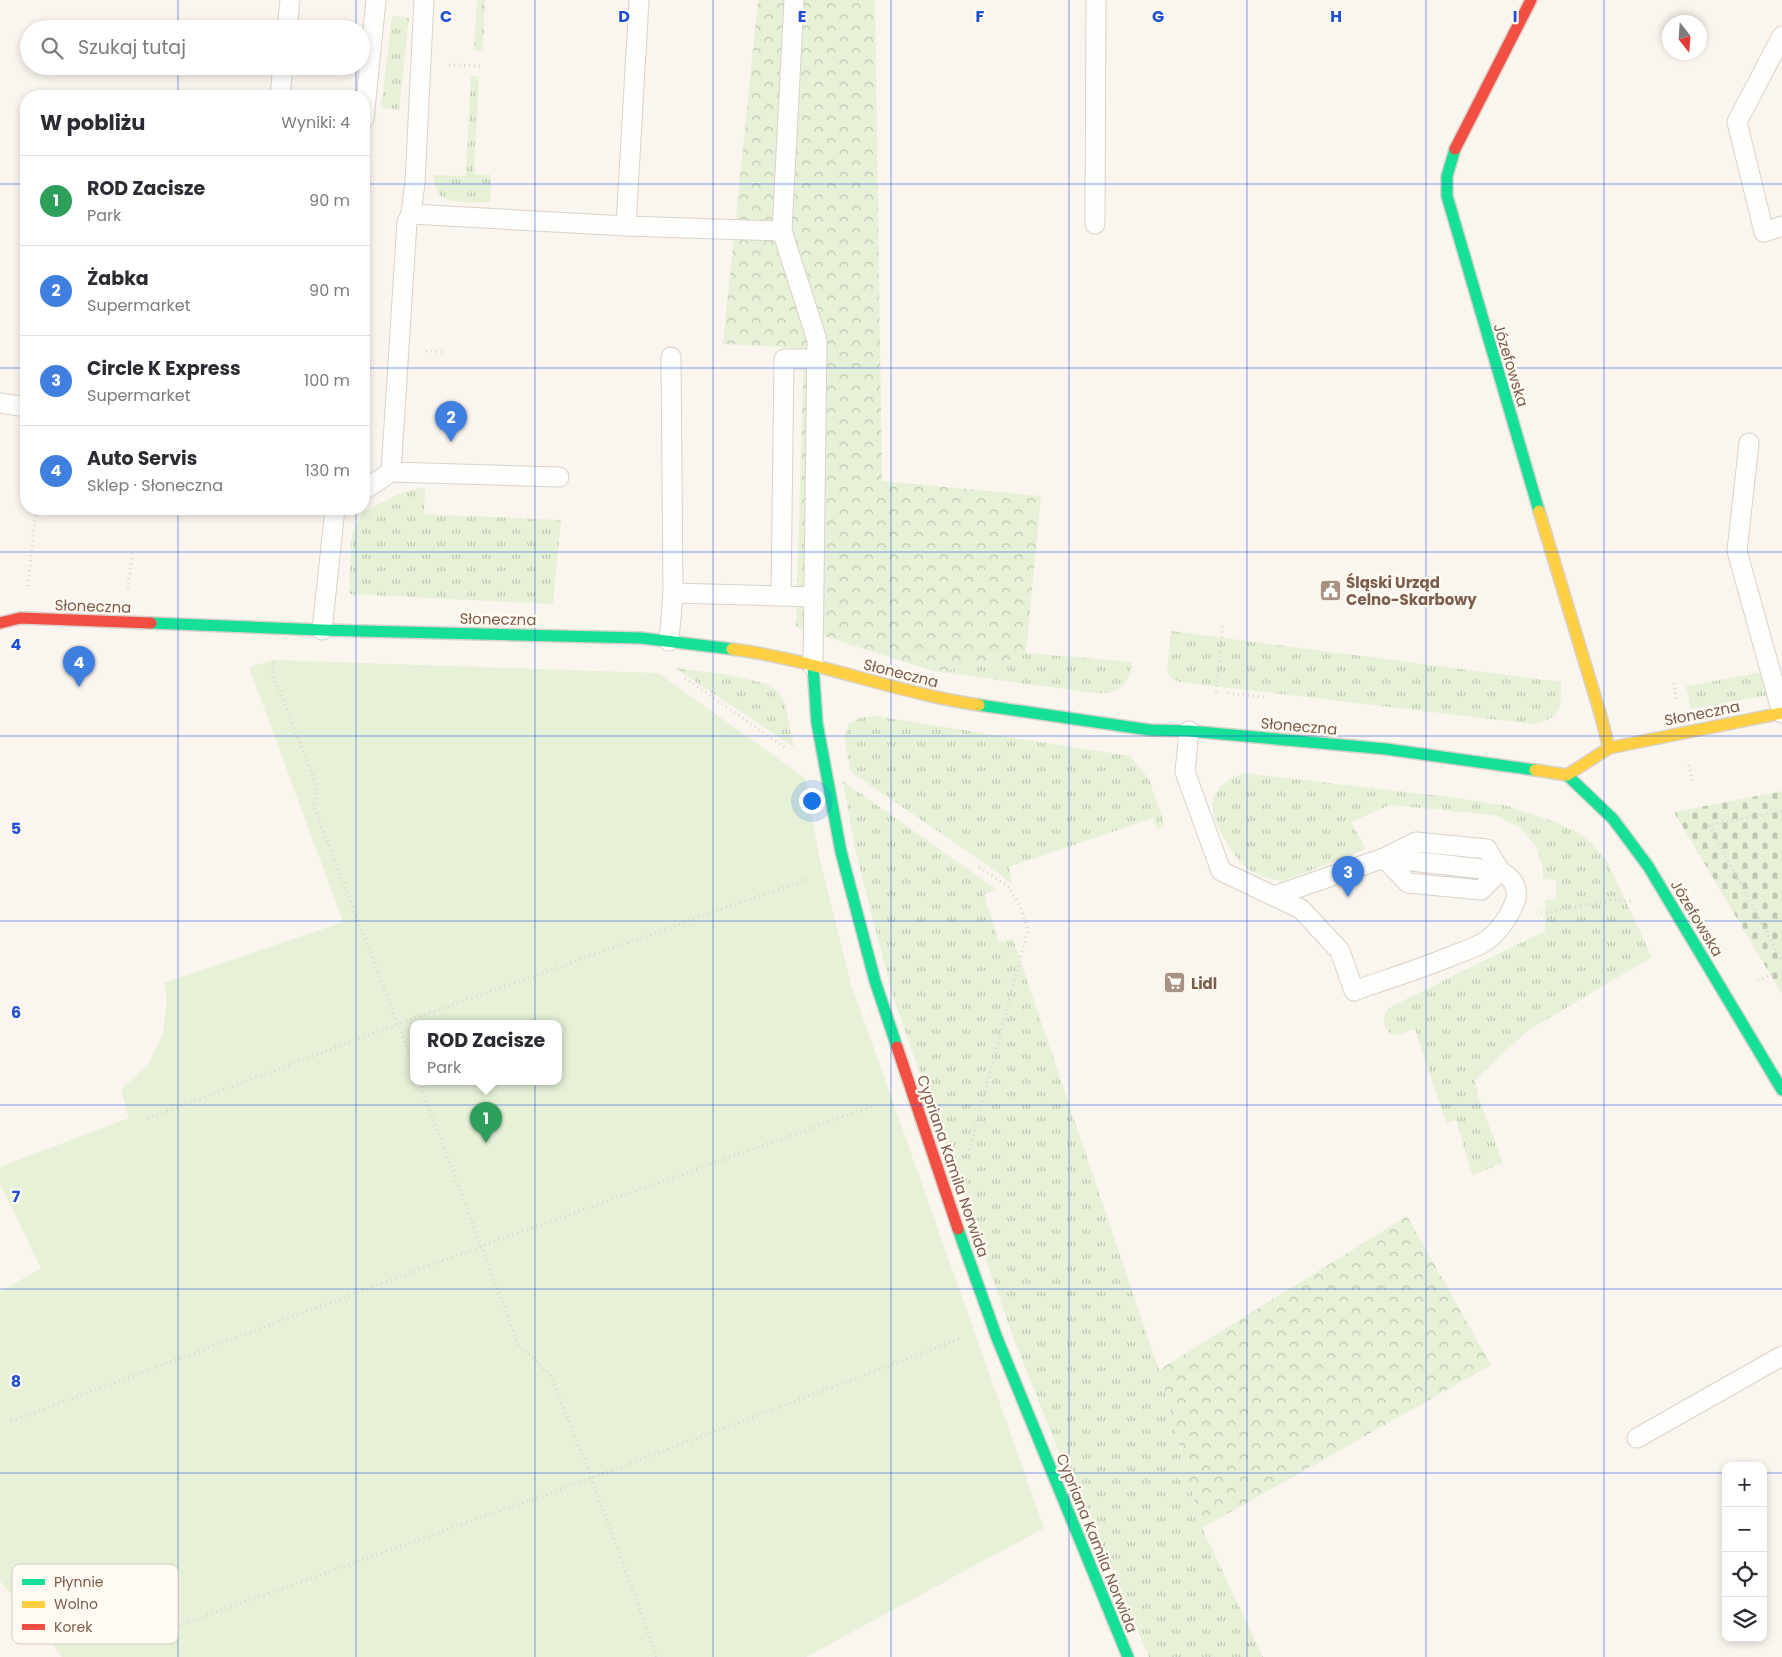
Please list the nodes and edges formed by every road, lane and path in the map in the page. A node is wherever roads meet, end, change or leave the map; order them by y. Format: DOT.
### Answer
graph roads {
  1 [pos="290,0"];
  2 [pos="376,0"];
  3 [pos="424,0"];
  4 [pos="640,0"];
  5 [pos="794,0"];
  6 [pos="1096,0"];
  7 [pos="1531,0"];
  8 [pos="288,20"];
  9 [pos="1782,36"];
  10 [pos="370,60"];
  11 [pos="282,75"];
  12 [pos="368,75"];
  13 [pos="281,90"];
  14 [pos="367,90"];
  15 [pos="411,214"];
  16 [pos="1095,224"];
  17 [pos="626,226"];
  18 [pos="1782,226"];
  19 [pos="782,231"];
  20 [pos="671,356"];
  21 [pos="816,359"];
  22 [pos="0,403"];
  23 [pos="20,406"];
  24 [pos="1749,443"];
  25 [pos="391,472"];
  26 [pos="558,477"];
  27 [pos="370,486"];
  28 [pos="35,515"];
  29 [pos="334,515"];
  30 [pos="132,552"];
  31 [pos="28,589"];
  32 [pos="673,593"];
  33 [pos="128,594"];
  34 [pos="781,596"];
  35 [pos="814,597"];
  36 [pos="0,623"];
  37 [pos="1223,623"];
  38 [pos="322,630"];
  39 [pos="669,641"];
  40 [pos="274,660"];
  41 [pos="813,666"];
  42 [pos="684,678"];
  43 [pos="1216,692"];
  44 [pos="1228,693"];
  45 [pos="1264,697"];
  46 [pos="1782,713"];
  47 [pos="1190,731"];
  48 [pos="1609,748"];
  49 [pos="788,749"];
  50 [pos="1688,760"];
  51 [pos="1567,776"];
  52 [pos="1693,784"];
  53 [pos="1782,811"];
  54 [pos="976,865"];
  55 [pos="810,878"];
  56 [pos="1274,896"];
  57 [pos="1636,902"];
  58 [pos="1545,913"];
  59 [pos="1782,961"];
  60 [pos="1782,973"];
  61 [pos="1758,981"];
  62 [pos="398,1024"];
  63 [pos="410,1056"];
  64 [pos="421,1085"];
  65 [pos="1782,1090"];
  66 [pos="874,1106"];
  67 [pos="148,1118"];
  68 [pos="968,1157"];
  69 [pos="482,1246"];
  70 [pos="965,1337"];
  71 [pos="1782,1356"];
  72 [pos="11,1421"];
  73 [pos="1637,1438"];
  74 [pos="591,1477"];
  75 [pos="178,1626"];
  76 [pos="657,1657"];
  77 [pos="1128,1657"];
  1 -- 8 [label="lane"];
  2 -- 10 [label="lane"];
  3 -- 15 [label="lane"];
  4 -- 17 [label="lane"];
  5 -- 19 [label="lane"];
  6 -- 16 [label="lane"];
  7 -- 48 [label="street, Józefowska"];
  9 -- 18 [label="lane"];
  11 -- 13 [label="lane"];
  12 -- 14 [label="lane"];
  15 -- 17 [label="lane"];
  15 -- 25 [label="lane"];
  17 -- 19 [label="lane"];
  19 -- 21 [label="lane"];
  20 -- 32 [label="lane"];
  21 -- 34 [label="lane"];
  21 -- 35 [label="lane"];
  22 -- 23 [label="lane"];
  24 -- 46 [label="lane"];
  25 -- 26 [label="lane"];
  25 -- 27 [label="lane"];
  28 -- 31 [label="path"];
  29 -- 38 [label="lane"];
  30 -- 33 [label="path"];
  32 -- 34 [label="lane"];
  32 -- 39 [label="lane"];
  34 -- 35 [label="lane"];
  35 -- 41 [label="lane"];
  36 -- 38 [label="street, Słoneczna"];
  37 -- 43 [label="path"];
  38 -- 39 [label="street, Słoneczna"];
  39 -- 41 [label="street, Słoneczna"];
  40 -- 62 [label="path"];
  41 -- 47 [label="street, Słoneczna"];
  41 -- 77 [label="street, Cypriana Kamila Norwida"];
  42 -- 49 [label="path"];
  44 -- 45 [label="path"];
  46 -- 48 [label="street, Słoneczna"];
  47 -- 51 [label="street, Słoneczna"];
  47 -- 56 [label="lane"];
  48 -- 51 [label="street, Słoneczna"];
  50 -- 52 [label="path"];
  51 -- 65 [label="street, Józefowska"];
  53 -- 59 [label="path"];
  54 -- 68 [label="path"];
  55 -- 62 [label="path"];
  56 -- 56 [label="lane"];
  57 -- 58 [label="path"];
  60 -- 61 [label="path"];
  62 -- 63 [label="path"];
  62 -- 67 [label="path"];
  64 -- 69 [label="path"];
  66 -- 69 [label="path"];
  69 -- 72 [label="path"];
  69 -- 74 [label="path"];
  70 -- 74 [label="path"];
  71 -- 73 [label="lane"];
  74 -- 75 [label="path"];
  74 -- 76 [label="path"];
}
